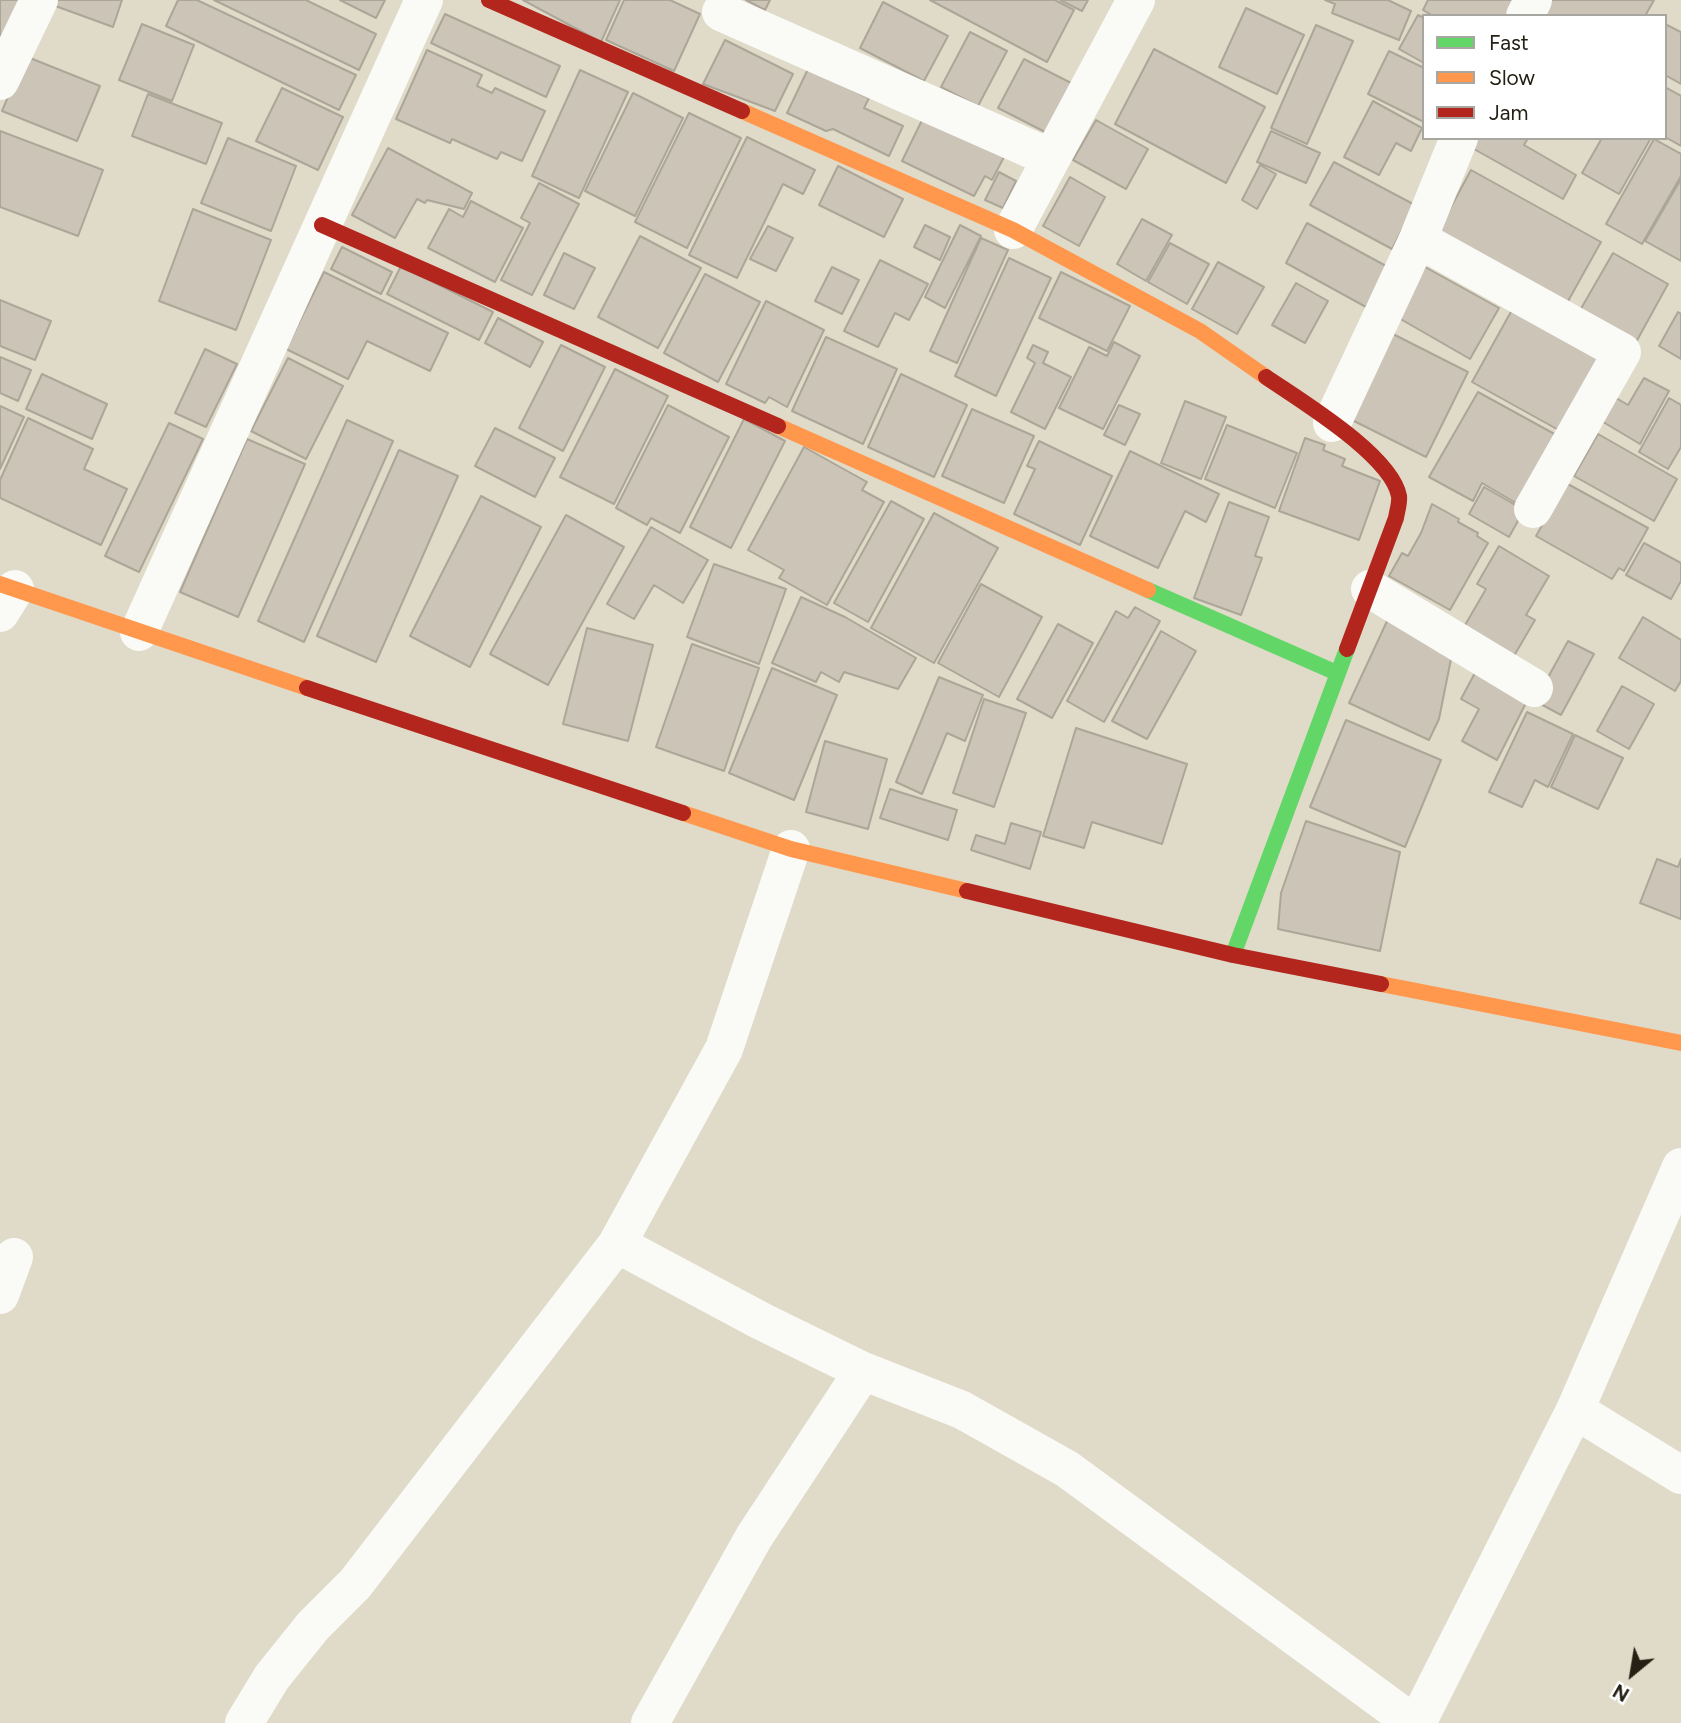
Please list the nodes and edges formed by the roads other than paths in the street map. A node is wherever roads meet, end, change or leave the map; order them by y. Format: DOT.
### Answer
graph roads {
  1 [pos="39,0"];
  2 [pos="424,0"];
  3 [pos="489,0"];
  4 [pos="1136,0"];
  5 [pos="721,12"];
  6 [pos="0,81"];
  7 [pos="1458,140"];
  8 [pos="1051,158"];
  9 [pos="322,225"];
  10 [pos="1013,230"];
  11 [pos="1418,239"];
  12 [pos="1332,423"];
  13 [pos="1534,509"];
  14 [pos="1370,589"];
  15 [pos="5,596"];
  16 [pos="139,632"];
  17 [pos="1337,673"];
  18 [pos="1534,688"];
  19 [pos="791,849"];
  20 [pos="1233,955"];
  21 [pos="1681,1044"];
  22 [pos="1681,1167"];
  23 [pos="617,1244"];
  24 [pos="15,1257"];
  25 [pos="0,1295"];
  26 [pos="863,1371"];
  27 [pos="1575,1410"];
  28 [pos="1681,1475"];
  29 [pos="244,1723"];
  30 [pos="650,1723"];
  31 [pos="1415,1723"];
  1 -- 6 [label="street"];
  2 -- 9 [label="street"];
  3 -- 10 [label="street"];
  4 -- 8 [label="street"];
  5 -- 8 [label="street"];
  7 -- 11 [label="street"];
  8 -- 10 [label="street"];
  9 -- 16 [label="street"];
  9 -- 17 [label="street"];
  10 -- 12 [label="street"];
  11 -- 12 [label="street"];
  11 -- 13 [label="street"];
  12 -- 14 [label="street"];
  14 -- 17 [label="street"];
  14 -- 18 [label="street"];
  15 -- 16 [label="street"];
  16 -- 19 [label="street"];
  17 -- 20 [label="street"];
  19 -- 20 [label="street"];
  19 -- 23 [label="street"];
  20 -- 21 [label="street"];
  22 -- 27 [label="street"];
  23 -- 26 [label="street"];
  23 -- 29 [label="street"];
  24 -- 25 [label="street"];
  26 -- 30 [label="street"];
  26 -- 31 [label="street"];
  27 -- 28 [label="street"];
  27 -- 31 [label="street"];
}
